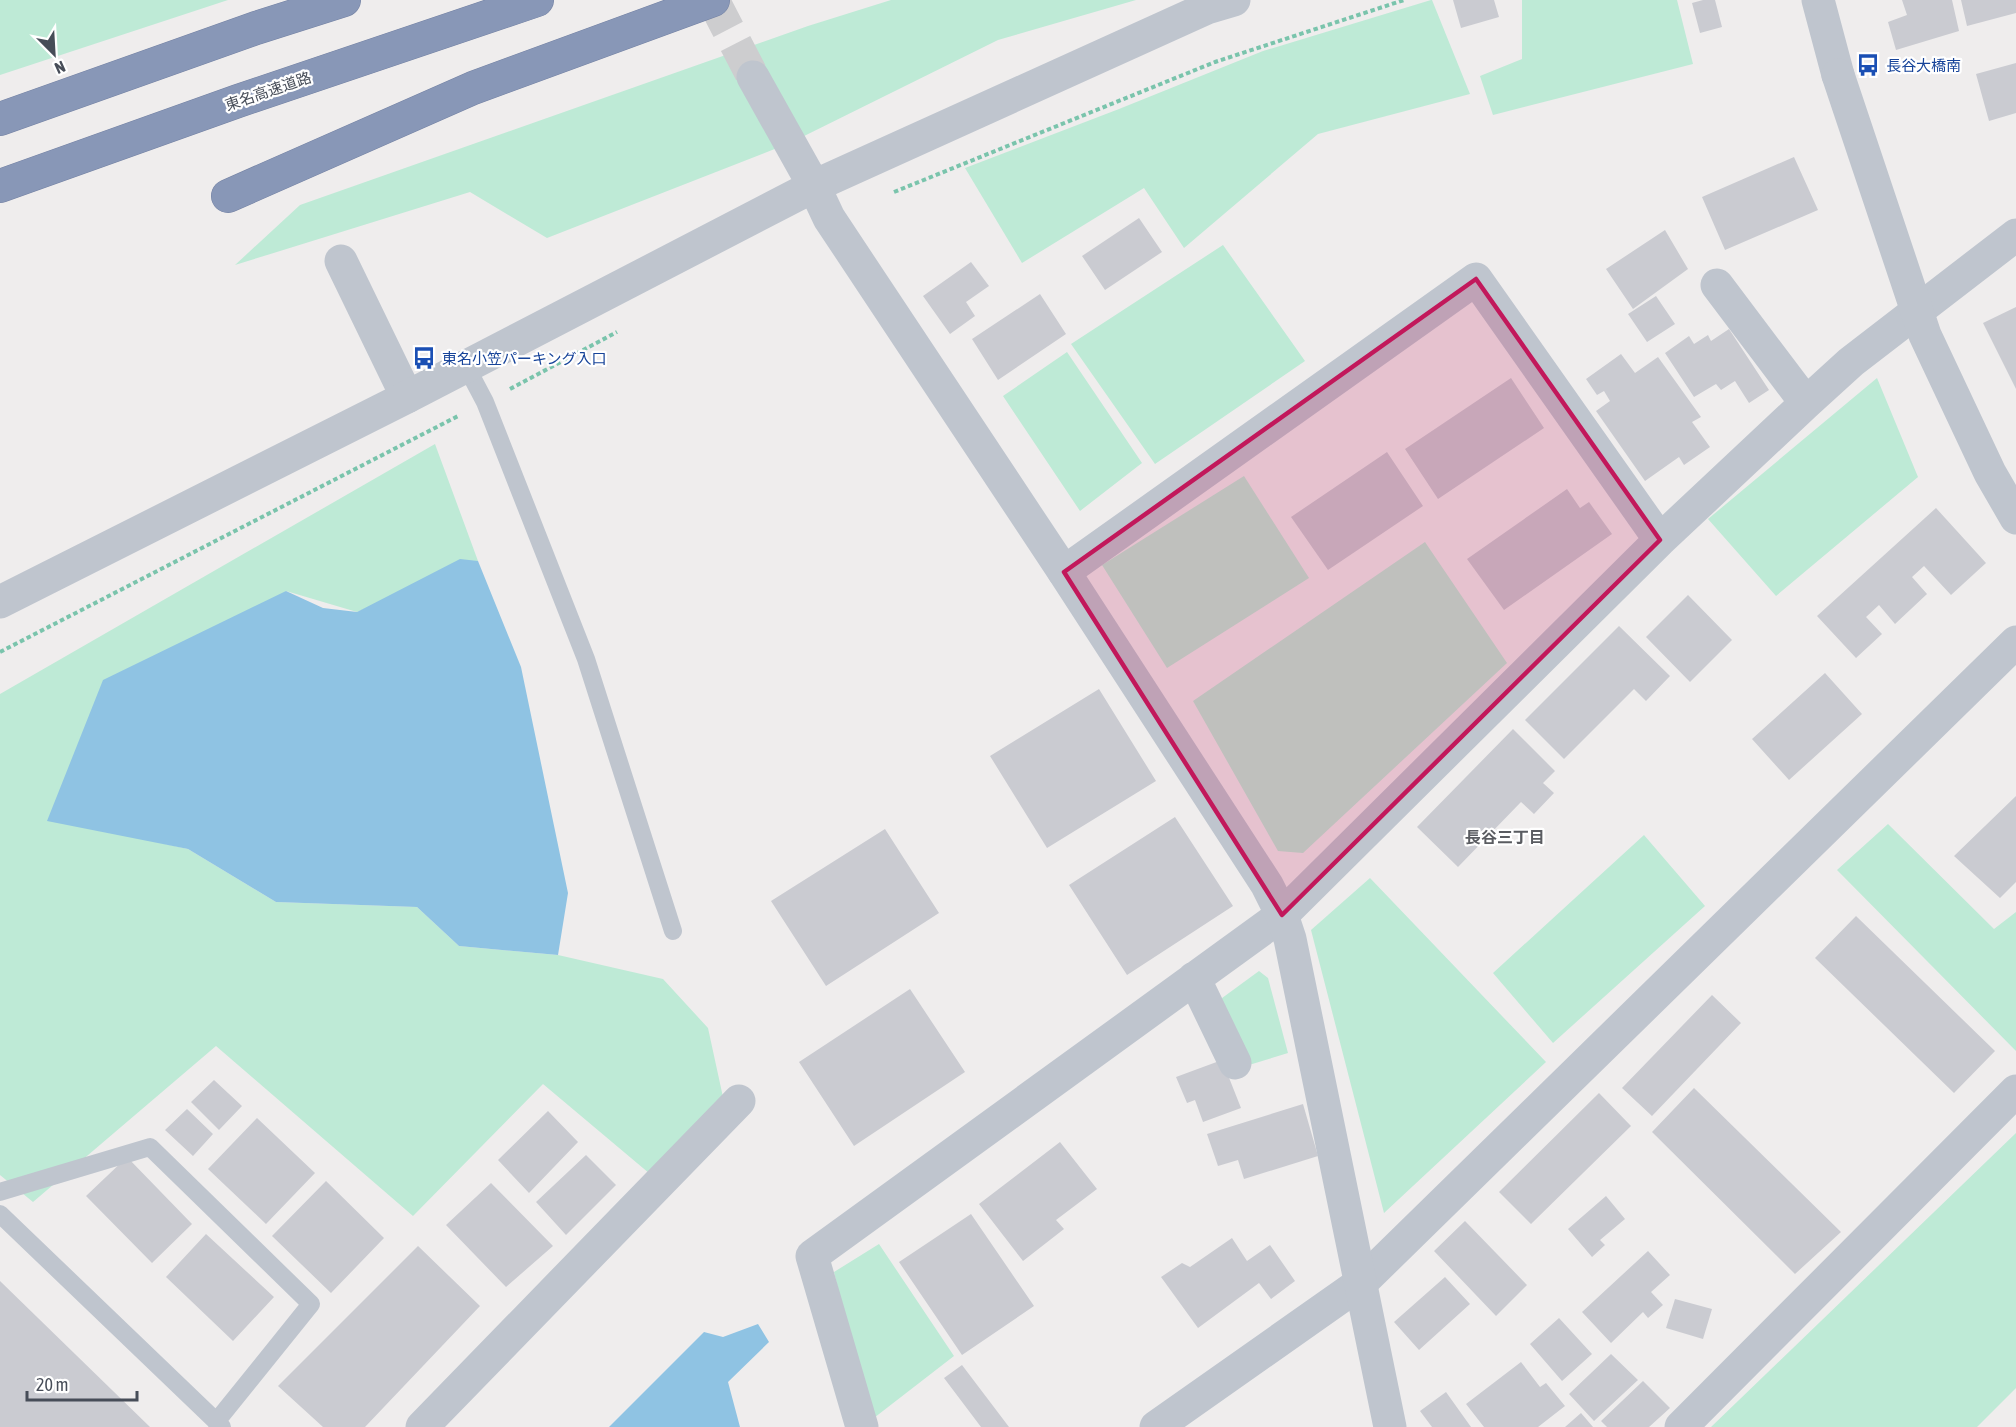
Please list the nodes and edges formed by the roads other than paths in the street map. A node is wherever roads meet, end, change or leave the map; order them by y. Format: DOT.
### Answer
graph roads {
  1 [pos="344,0"];
  2 [pos="537,0"];
  3 [pos="713,0"];
  4 [pos="1234,0"];
  5 [pos="1818,0"];
  6 [pos="753,77"];
  7 [pos="0,119"];
  8 [pos="0,186"];
  9 [pos="814,186"];
  10 [pos="228,196"];
  11 [pos="2016,235"];
  12 [pos="341,261"];
  13 [pos="1717,285"];
  14 [pos="466,366"];
  15 [pos="407,397"];
  16 [pos="1806,403"];
  17 [pos="2016,518"];
  18 [pos="1660,540"];
  19 [pos="1064,572"];
  20 [pos="0,602"];
  21 [pos="2016,642"];
  22 [pos="1282,915"];
  23 [pos="673,932"];
  24 [pos="1194,978"];
  25 [pos="1235,1063"];
  26 [pos="2016,1091"];
  27 [pos="739,1101"];
  28 [pos="0,1192"];
  29 [pos="0,1214"];
  30 [pos="1362,1282"];
  31 [pos="219,1424"];
  32 [pos="422,1427"];
  33 [pos="862,1427"];
  34 [pos="1156,1427"];
  35 [pos="1390,1427"];
  36 [pos="1681,1427"];
  1 -- 7 [label="highway"];
  2 -- 8 [label="highway, 東名高速道路"];
  3 -- 10 [label="highway"];
  4 -- 9 [label="street"];
  5 -- 17 [label="street, bridge"];
  6 -- 9 [label="street"];
  9 -- 14 [label="street"];
  9 -- 19 [label="street"];
  11 -- 16 [label="street"];
  12 -- 15 [label="street"];
  13 -- 16 [label="street"];
  14 -- 15 [label="street"];
  14 -- 23 [label="lane"];
  15 -- 20 [label="street"];
  16 -- 18 [label="street"];
  18 -- 19 [label="street"];
  18 -- 22 [label="street"];
  19 -- 22 [label="street"];
  21 -- 30 [label="street"];
  22 -- 24 [label="street"];
  22 -- 30 [label="street"];
  24 -- 25 [label="street"];
  24 -- 33 [label="street"];
  26 -- 36 [label="street"];
  27 -- 32 [label="street"];
  28 -- 31 [label="lane"];
  29 -- 31 [label="lane"];
  30 -- 34 [label="street"];
  30 -- 35 [label="street"];
}
